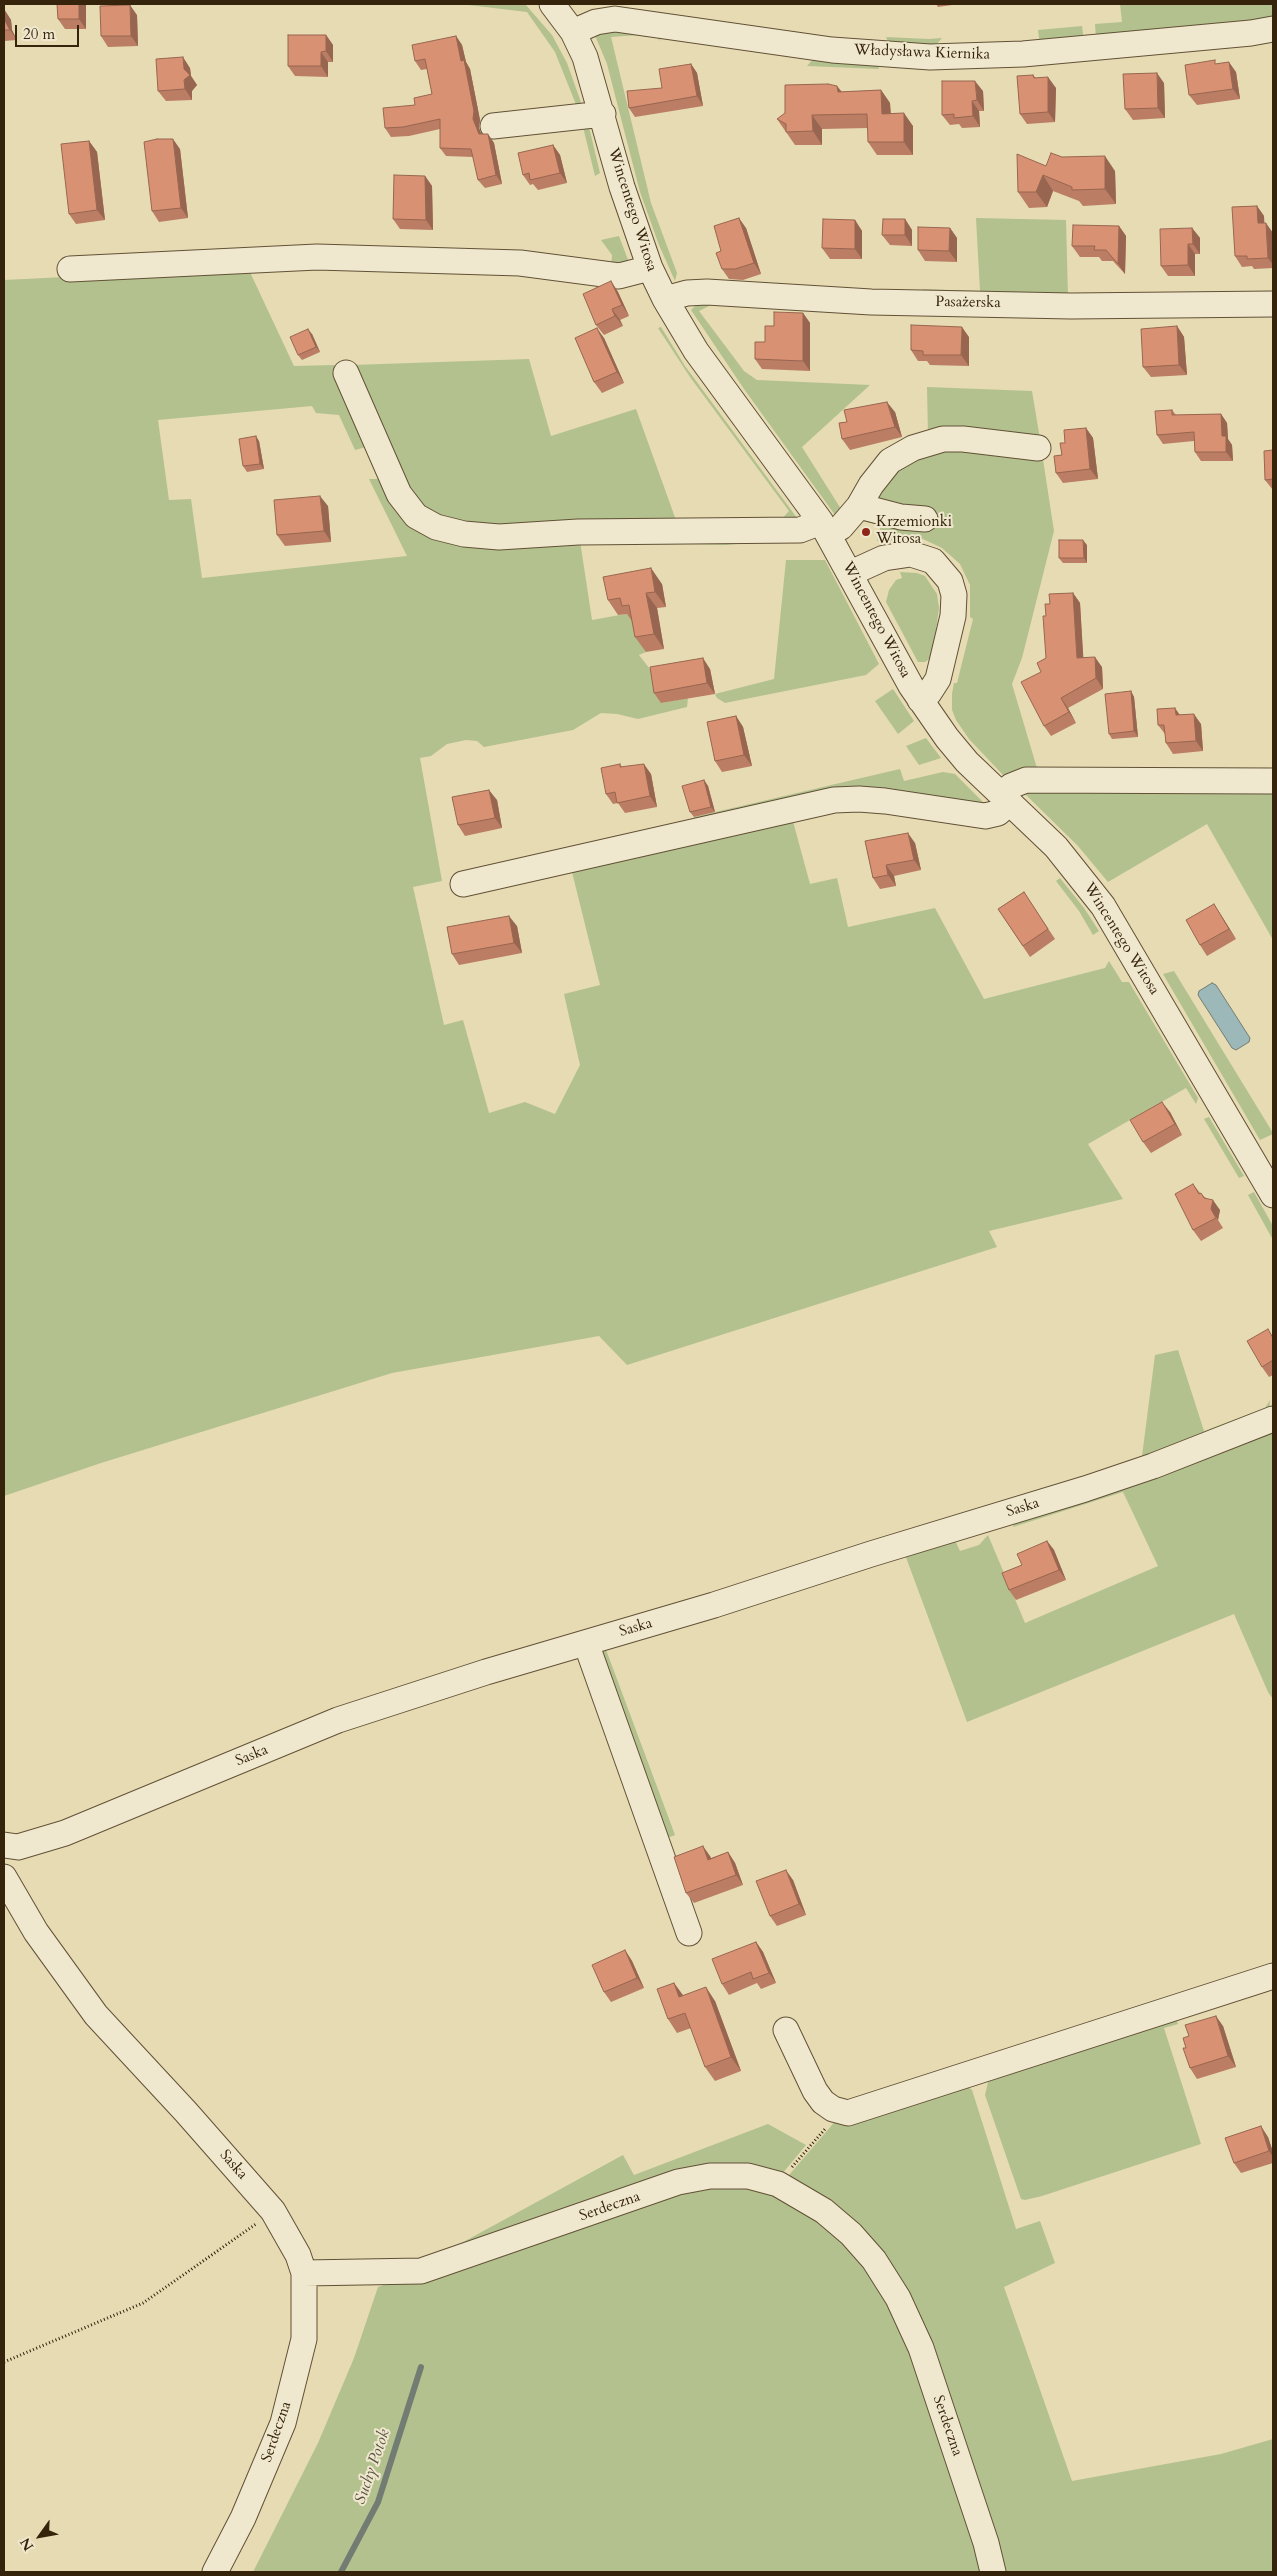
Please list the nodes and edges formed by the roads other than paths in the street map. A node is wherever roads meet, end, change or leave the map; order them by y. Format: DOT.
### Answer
graph roads {
  1 [pos="552,4"];
  2 [pos="1273,29"];
  3 [pos="573,32"];
  4 [pos="603,114"];
  5 [pos="493,126"];
  6 [pos="650,268"];
  7 [pos="70,269"];
  8 [pos="665,300"];
  9 [pos="1273,304"];
  10 [pos="346,373"];
  11 [pos="1038,448"];
  12 [pos="859,506"];
  13 [pos="925,519"];
  14 [pos="825,528"];
  15 [pos="851,573"];
  16 [pos="920,700"];
  17 [pos="1273,781"];
  18 [pos="1005,799"];
  19 [pos="463,884"];
  20 [pos="1273,1195"];
  21 [pos="1273,1419"];
  22 [pos="586,1643"];
  23 [pos="4,1845"];
  24 [pos="4,1877"];
  25 [pos="689,1933"];
  26 [pos="1273,1976"];
  27 [pos="786,2030"];
  28 [pos="304,2272"];
  29 [pos="215,2572"];
  30 [pos="993,2572"];
  1 -- 3 [label="street, Wincentego Witosa"];
  2 -- 3 [label="street, Władysława Kiernika"];
  3 -- 4 [label="street, Wincentego Witosa"];
  4 -- 5 [label="street"];
  4 -- 6 [label="street, Wincentego Witosa"];
  6 -- 7 [label="street"];
  6 -- 8 [label="street, Wincentego Witosa"];
  8 -- 9 [label="street, Pasażerska"];
  8 -- 14 [label="street, Wincentego Witosa"];
  10 -- 14 [label="street"];
  11 -- 12 [label="street"];
  12 -- 13 [label="street"];
  12 -- 14 [label="street"];
  14 -- 15 [label="street, Wincentego Witosa"];
  15 -- 16 [label="street, Wincentego Witosa"];
  15 -- 16 [label="street"];
  16 -- 18 [label="street, Wincentego Witosa"];
  17 -- 18 [label="street"];
  18 -- 19 [label="street"];
  18 -- 20 [label="street, Wincentego Witosa"];
  21 -- 22 [label="street, Saska"];
  22 -- 23 [label="street, Saska"];
  22 -- 25 [label="street"];
  24 -- 28 [label="street, Saska"];
  26 -- 27 [label="street"];
  28 -- 29 [label="street, Serdeczna"];
  28 -- 30 [label="street, Serdeczna"];
}
